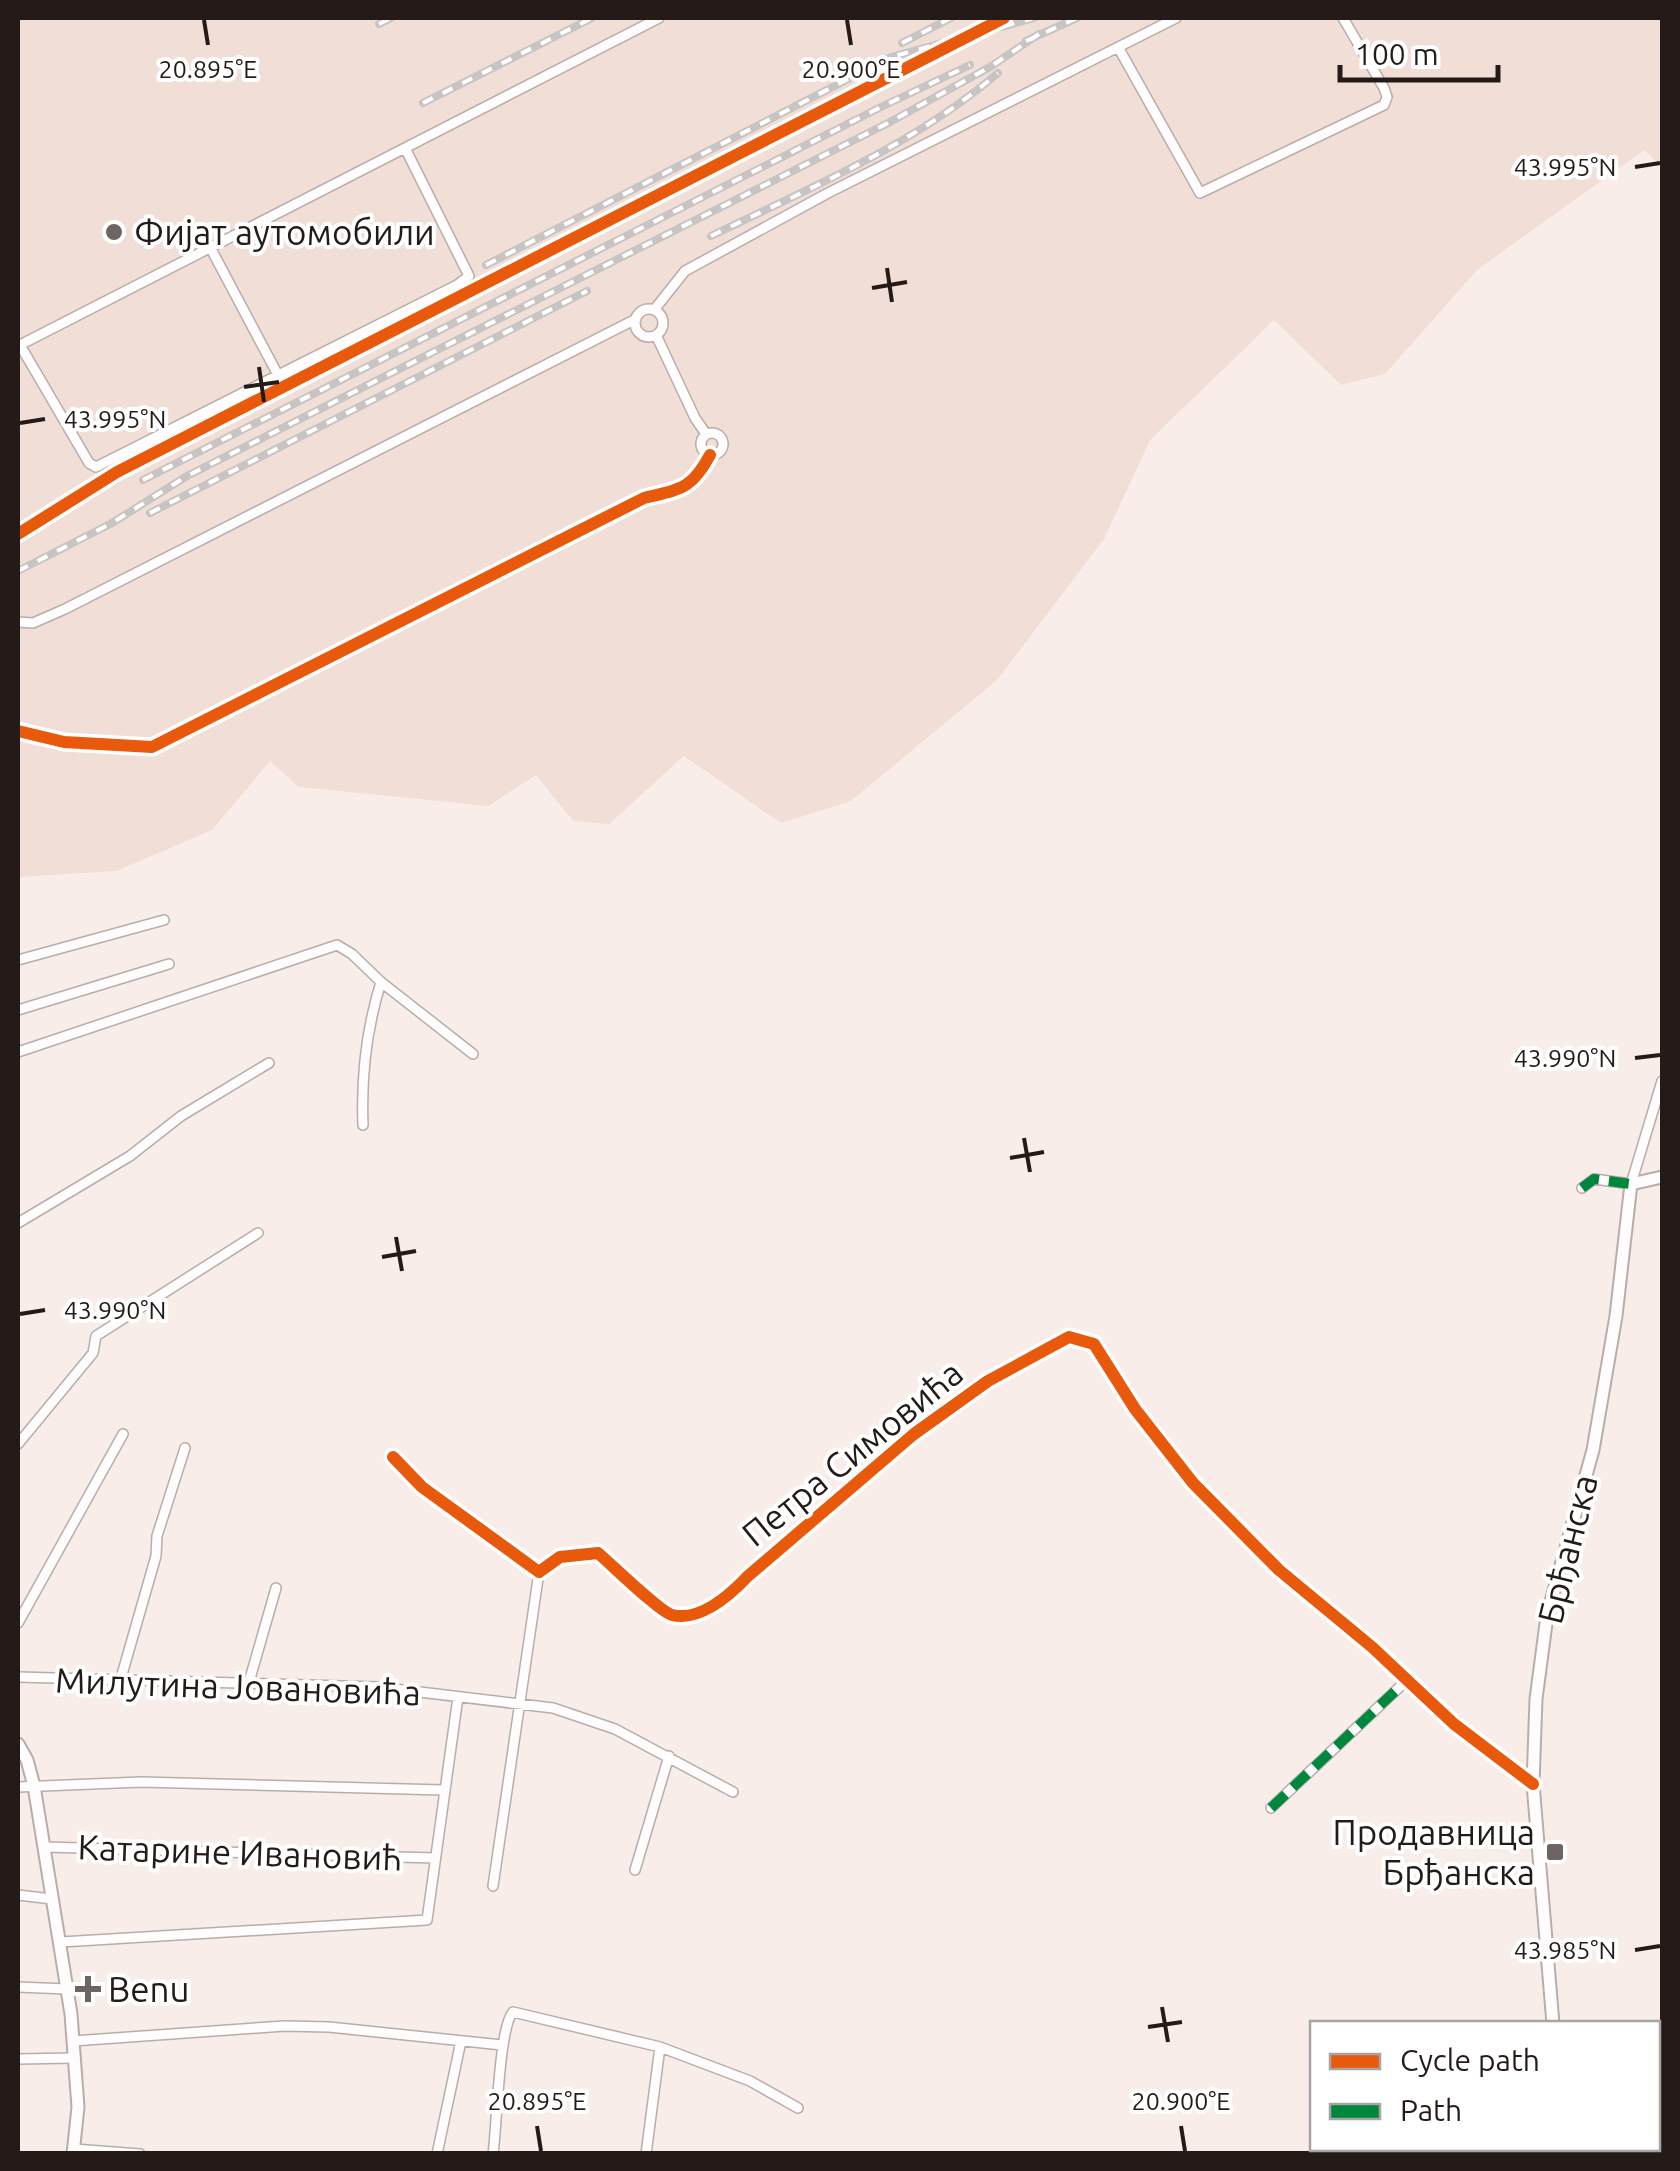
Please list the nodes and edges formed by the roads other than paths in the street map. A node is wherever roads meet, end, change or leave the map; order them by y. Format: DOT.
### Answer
graph roads {
  1 [pos="658,18"];
  2 [pos="1004,18"];
  3 [pos="1176,18"];
  4 [pos="1343,18"];
  5 [pos="1118,47"];
  6 [pos="404,148"];
  7 [pos="210,247"];
  8 [pos="654,310"];
  9 [pos="636,320"];
  10 [pos="656,335"];
  11 [pos="19,346"];
  12 [pos="278,375"];
  13 [pos="706,434"];
  14 [pos="710,455"];
  15 [pos="18,534"];
  16 [pos="18,622"];
  17 [pos="18,732"];
  18 [pos="164,920"];
  19 [pos="18,960"];
  20 [pos="169,964"];
  21 [pos="381,982"];
  22 [pos="18,1010"];
  23 [pos="18,1052"];
  24 [pos="473,1054"];
  25 [pos="269,1063"];
  26 [pos="1662,1080"];
  27 [pos="362,1126"];
  28 [pos="1662,1177"];
  29 [pos="1631,1184"];
  30 [pos="1582,1188"];
  31 [pos="18,1223"];
  32 [pos="258,1233"];
  33 [pos="123,1434"];
  34 [pos="18,1444"];
  35 [pos="184,1448"];
  36 [pos="393,1457"];
  37 [pos="540,1572"];
  38 [pos="276,1588"];
  39 [pos="18,1623"];
  40 [pos="18,1678"];
  41 [pos="121,1678"];
  42 [pos="1406,1681"];
  43 [pos="248,1682"];
  44 [pos="458,1697"];
  45 [pos="520,1706"];
  46 [pos="19,1749"];
  47 [pos="669,1756"];
  48 [pos="1533,1784"];
  49 [pos="34,1786"];
  50 [pos="18,1787"];
  51 [pos="443,1790"];
  52 [pos="733,1792"];
  53 [pos="1271,1808"];
  54 [pos="46,1847"];
  55 [pos="435,1858"];
  56 [pos="635,1870"];
  57 [pos="493,1886"];
  58 [pos="18,1895"];
  59 [pos="52,1899"];
  60 [pos="61,1942"];
  61 [pos="18,1987"];
  62 [pos="67,1990"];
  63 [pos="1553,2021"];
  64 [pos="73,2041"];
  65 [pos="461,2041"];
  66 [pos="502,2045"];
  67 [pos="660,2048"];
  68 [pos="74,2058"];
  69 [pos="18,2059"];
  70 [pos="798,2108"];
  71 [pos="73,2152"];
  72 [pos="140,2154"];
  73 [pos="437,2154"];
  74 [pos="493,2154"];
  75 [pos="646,2154"];
  1 -- 6 [label="street"];
  2 -- 15 [label="street"];
  3 -- 5 [label="street"];
  4 -- 5 [label="street"];
  5 -- 8 [label="street"];
  6 -- 7 [label="street"];
  6 -- 12 [label="street"];
  7 -- 11 [label="street"];
  7 -- 12 [label="street"];
  8 -- 9 [label="street"];
  8 -- 10 [label="street"];
  9 -- 10 [label="street"];
  9 -- 16 [label="street"];
  10 -- 13 [label="street"];
  11 -- 12 [label="street"];
  13 -- 14 [label="street"];
  13 -- 14 [label="street"];
  14 -- 17 [label="street"];
  18 -- 19 [label="street"];
  20 -- 22 [label="street"];
  21 -- 23 [label="street"];
  21 -- 24 [label="street"];
  21 -- 27 [label="street"];
  25 -- 31 [label="street"];
  26 -- 29 [label="street, Брђанска"];
  28 -- 29 [label="street"];
  29 -- 30 [label="street"];
  29 -- 48 [label="street, Брђанска"];
  32 -- 34 [label="street"];
  33 -- 39 [label="street"];
  35 -- 41 [label="street"];
  36 -- 37 [label="street"];
  37 -- 42 [label="street, Петра Симовића"];
  37 -- 45 [label="street"];
  38 -- 43 [label="street"];
  40 -- 41 [label="street, Милутина Јовановића"];
  41 -- 43 [label="street, Милутина Јовановића"];
  42 -- 48 [label="street, Петра Симовића"];
  42 -- 53 [label="street"];
  43 -- 44 [label="street, Милутина Јовановића"];
  44 -- 45 [label="street, Милутина Јовановића"];
  44 -- 51 [label="street, Милутина Јовановића"];
  45 -- 47 [label="street, Милутина Јовановића"];
  45 -- 57 [label="street"];
  46 -- 49 [label="street"];
  47 -- 52 [label="street, Милутина Јовановића"];
  47 -- 56 [label="street"];
  48 -- 63 [label="street, Брђанска"];
  49 -- 50 [label="street"];
  49 -- 51 [label="street"];
  49 -- 54 [label="street"];
  51 -- 55 [label="street, Милутина Јовановића"];
  54 -- 55 [label="street, Катарине Ивановић"];
  54 -- 59 [label="street"];
  55 -- 60 [label="street, Милутина Јовановића"];
  58 -- 59 [label="street"];
  59 -- 60 [label="street"];
  60 -- 62 [label="street"];
  61 -- 62 [label="street"];
  62 -- 64 [label="street"];
  64 -- 65 [label="street"];
  64 -- 68 [label="street"];
  65 -- 66 [label="street"];
  65 -- 73 [label="street"];
  66 -- 67 [label="street"];
  66 -- 74 [label="street"];
  67 -- 70 [label="street"];
  67 -- 75 [label="street"];
  68 -- 69 [label="street"];
  68 -- 71 [label="street"];
  71 -- 72 [label="street"];
}
